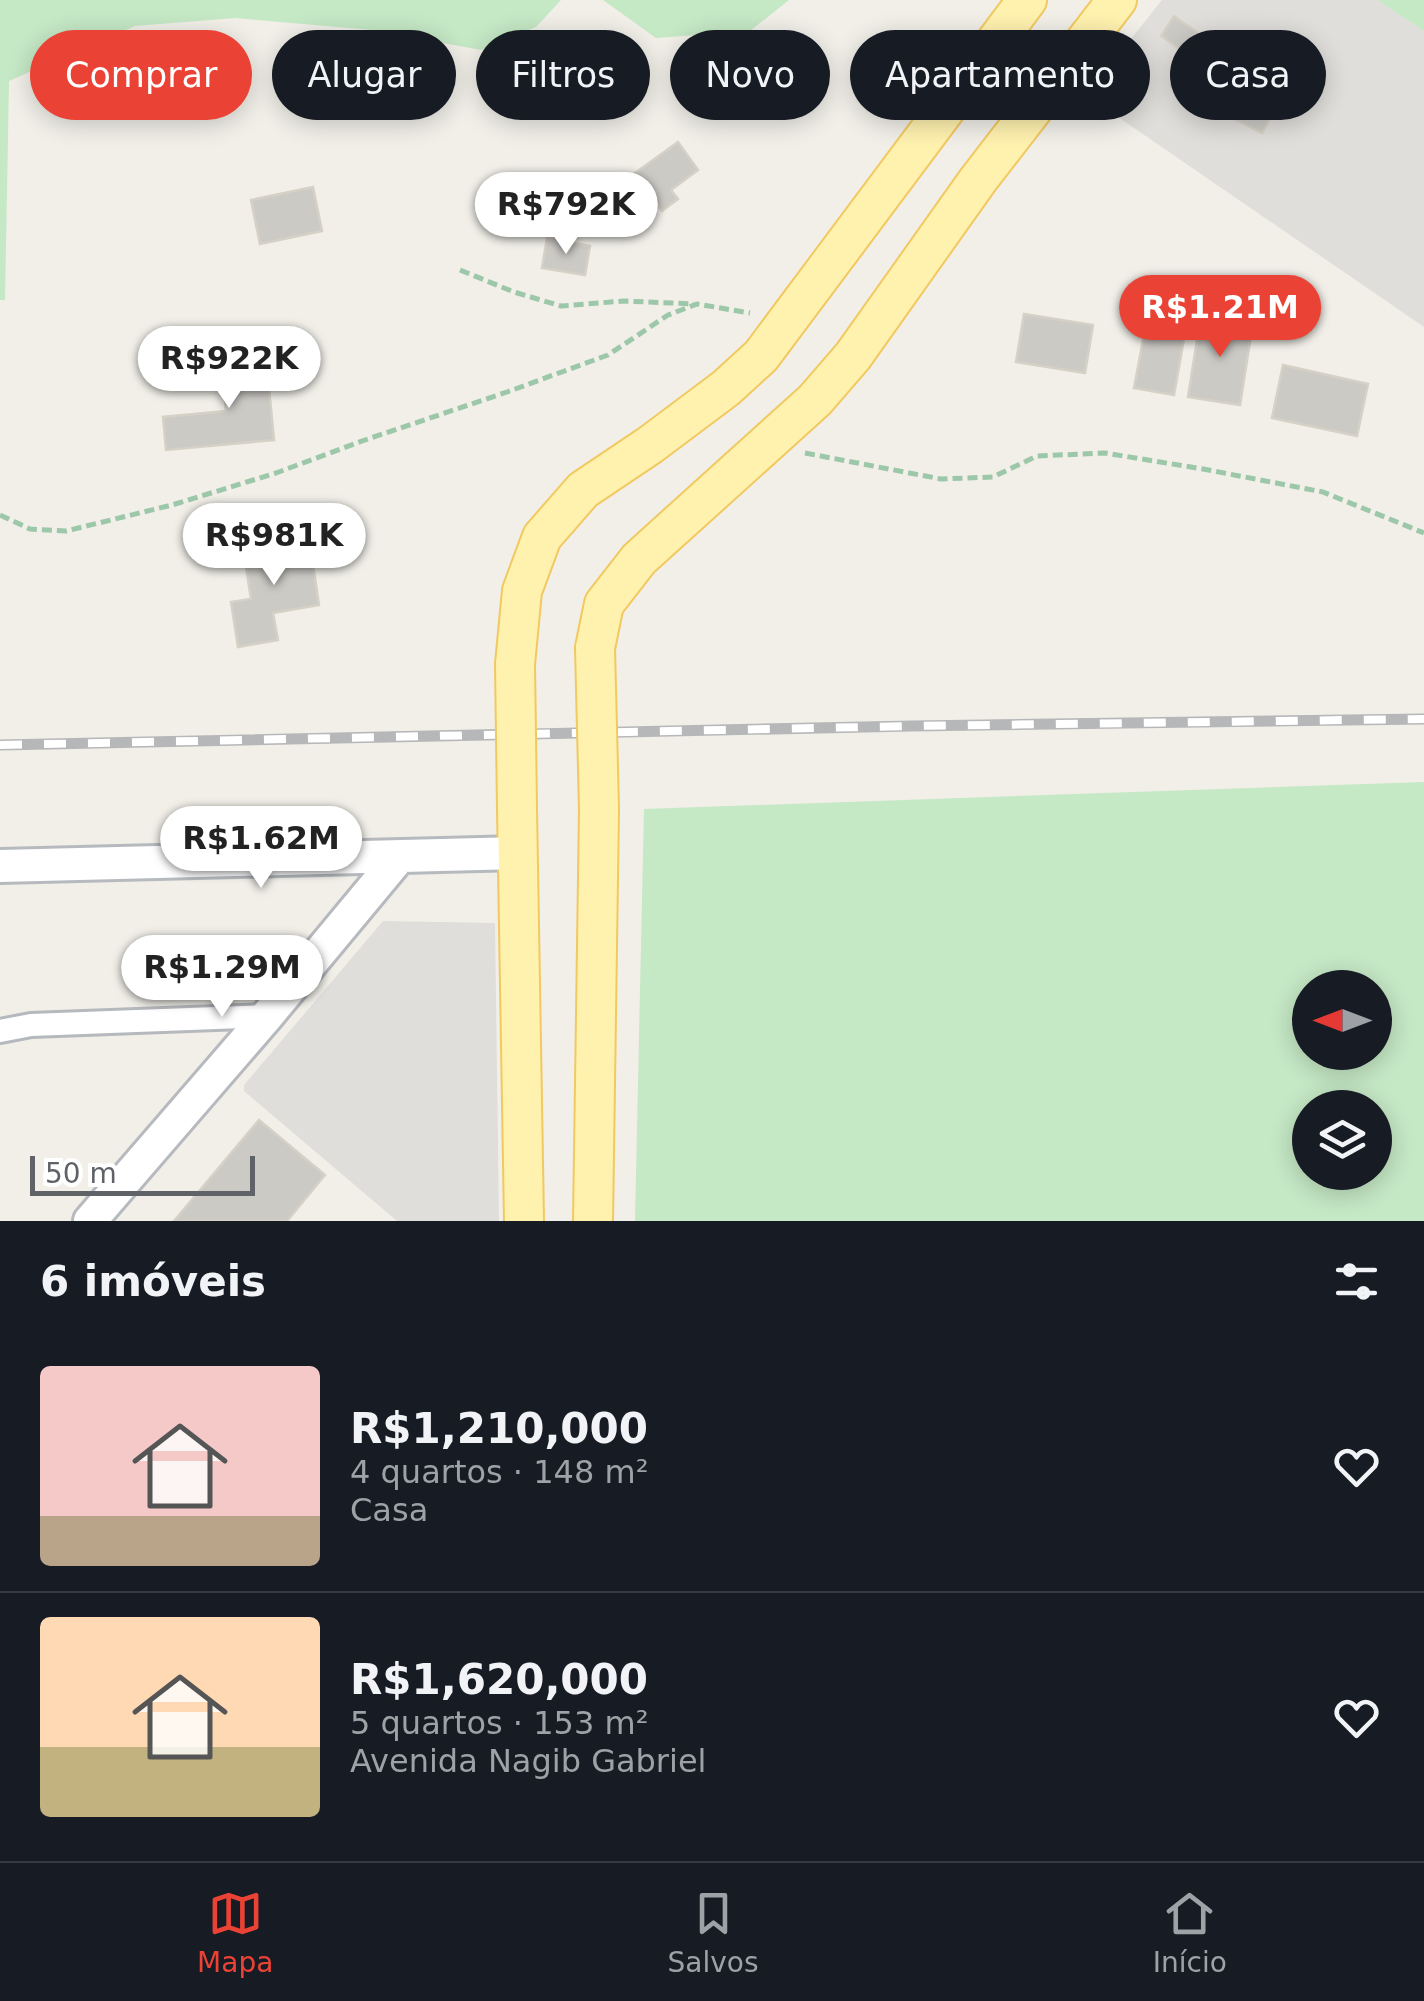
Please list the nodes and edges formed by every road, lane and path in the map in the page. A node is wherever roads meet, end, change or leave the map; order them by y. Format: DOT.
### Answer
graph roads {
  1 [pos="1027,0"];
  2 [pos="1116,0"];
  3 [pos="460,270"];
  4 [pos="697,304"];
  5 [pos="798,307"];
  6 [pos="767,445"];
  7 [pos="0,516"];
  8 [pos="1424,533"];
  9 [pos="519,853"];
  10 [pos="399,857"];
  11 [pos="0,866"];
  12 [pos="268,1016"];
  13 [pos="0,1031"];
  14 [pos="90,1221"];
  15 [pos="524,1221"];
  16 [pos="593,1221"];
  1 -- 5 [label="main road"];
  2 -- 6 [label="main road"];
  3 -- 4 [label="path"];
  4 -- 5 [label="path"];
  4 -- 7 [label="path"];
  5 -- 9 [label="main road, bridge"];
  6 -- 8 [label="path"];
  6 -- 16 [label="main road, bridge"];
  9 -- 10 [label="street"];
  9 -- 15 [label="main road"];
  10 -- 11 [label="street"];
  10 -- 12 [label="street"];
  12 -- 13 [label="street"];
  12 -- 14 [label="street"];
}
